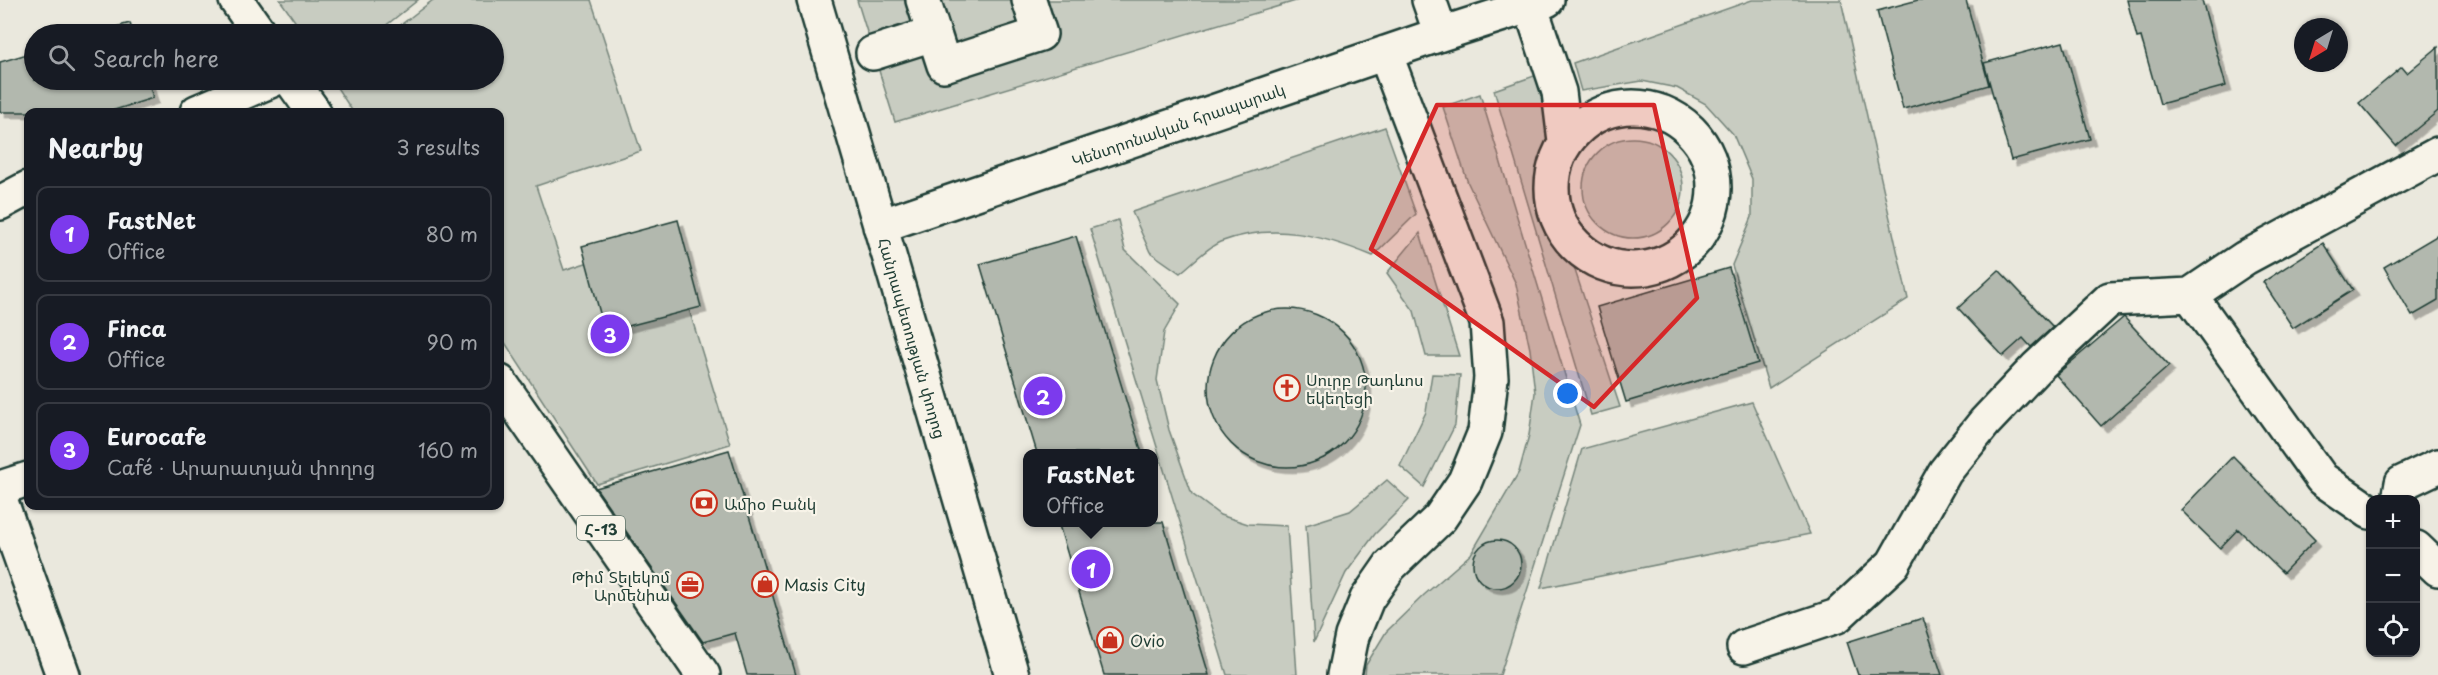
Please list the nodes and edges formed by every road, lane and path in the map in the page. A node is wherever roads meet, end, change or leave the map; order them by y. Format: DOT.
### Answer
graph roads {
  1 [pos="236,0"];
  2 [pos="814,0"];
  3 [pos="923,0"];
  4 [pos="1029,0"];
  5 [pos="1429,0"];
  6 [pos="1539,3"];
  7 [pos="253,24"];
  8 [pos="933,34"];
  9 [pos="1441,34"];
  10 [pos="873,53"];
  11 [pos="1384,53"];
  12 [pos="249,90"];
  13 [pos="298,90"];
  14 [pos="206,108"];
  15 [pos="311,108"];
  16 [pos="1565,141"];
  17 [pos="2438,154"];
  18 [pos="24,190"];
  19 [pos="0,204"];
  20 [pos="880,226"];
  21 [pos="2190,295"];
  22 [pos="504,388"];
  23 [pos="2438,466"];
  24 [pos="24,480"];
  25 [pos="0,488"];
  26 [pos="2399,495"];
  27 [pos="0,499"];
  28 [pos="2366,509"];
  29 [pos="2416,549"];
  30 [pos="2438,569"];
  31 [pos="1744,647"];
  32 [pos="700,674"];
  33 [pos="63,675"];
  34 [pos="1012,675"];
  35 [pos="1344,675"];
  1 -- 7 [label="street"];
  2 -- 20 [label="street, Հանրապետության փողոց"];
  3 -- 8 [label="street"];
  4 -- 8 [label="street"];
  5 -- 9 [label="street"];
  6 -- 9 [label="street, Կենտրոնական հրապարակ"];
  6 -- 16 [label="street"];
  8 -- 10 [label="street"];
  9 -- 11 [label="street, Կենտրոնական հրապարակ"];
  11 -- 20 [label="street, Կենտրոնական հրապարակ"];
  11 -- 35 [label="street"];
  12 -- 14 [label="street"];
  13 -- 15 [label="street"];
  16 -- 16 [label="street"];
  17 -- 21 [label="street"];
  18 -- 19 [label="street"];
  20 -- 34 [label="street, Հանրապետության փողոց"];
  21 -- 28 [label="street"];
  21 -- 31 [label="street"];
  22 -- 32 [label="street, Հ-13"];
  23 -- 26 [label="street"];
  24 -- 25 [label="street"];
  27 -- 33 [label="street"];
  29 -- 30 [label="street"];
}
